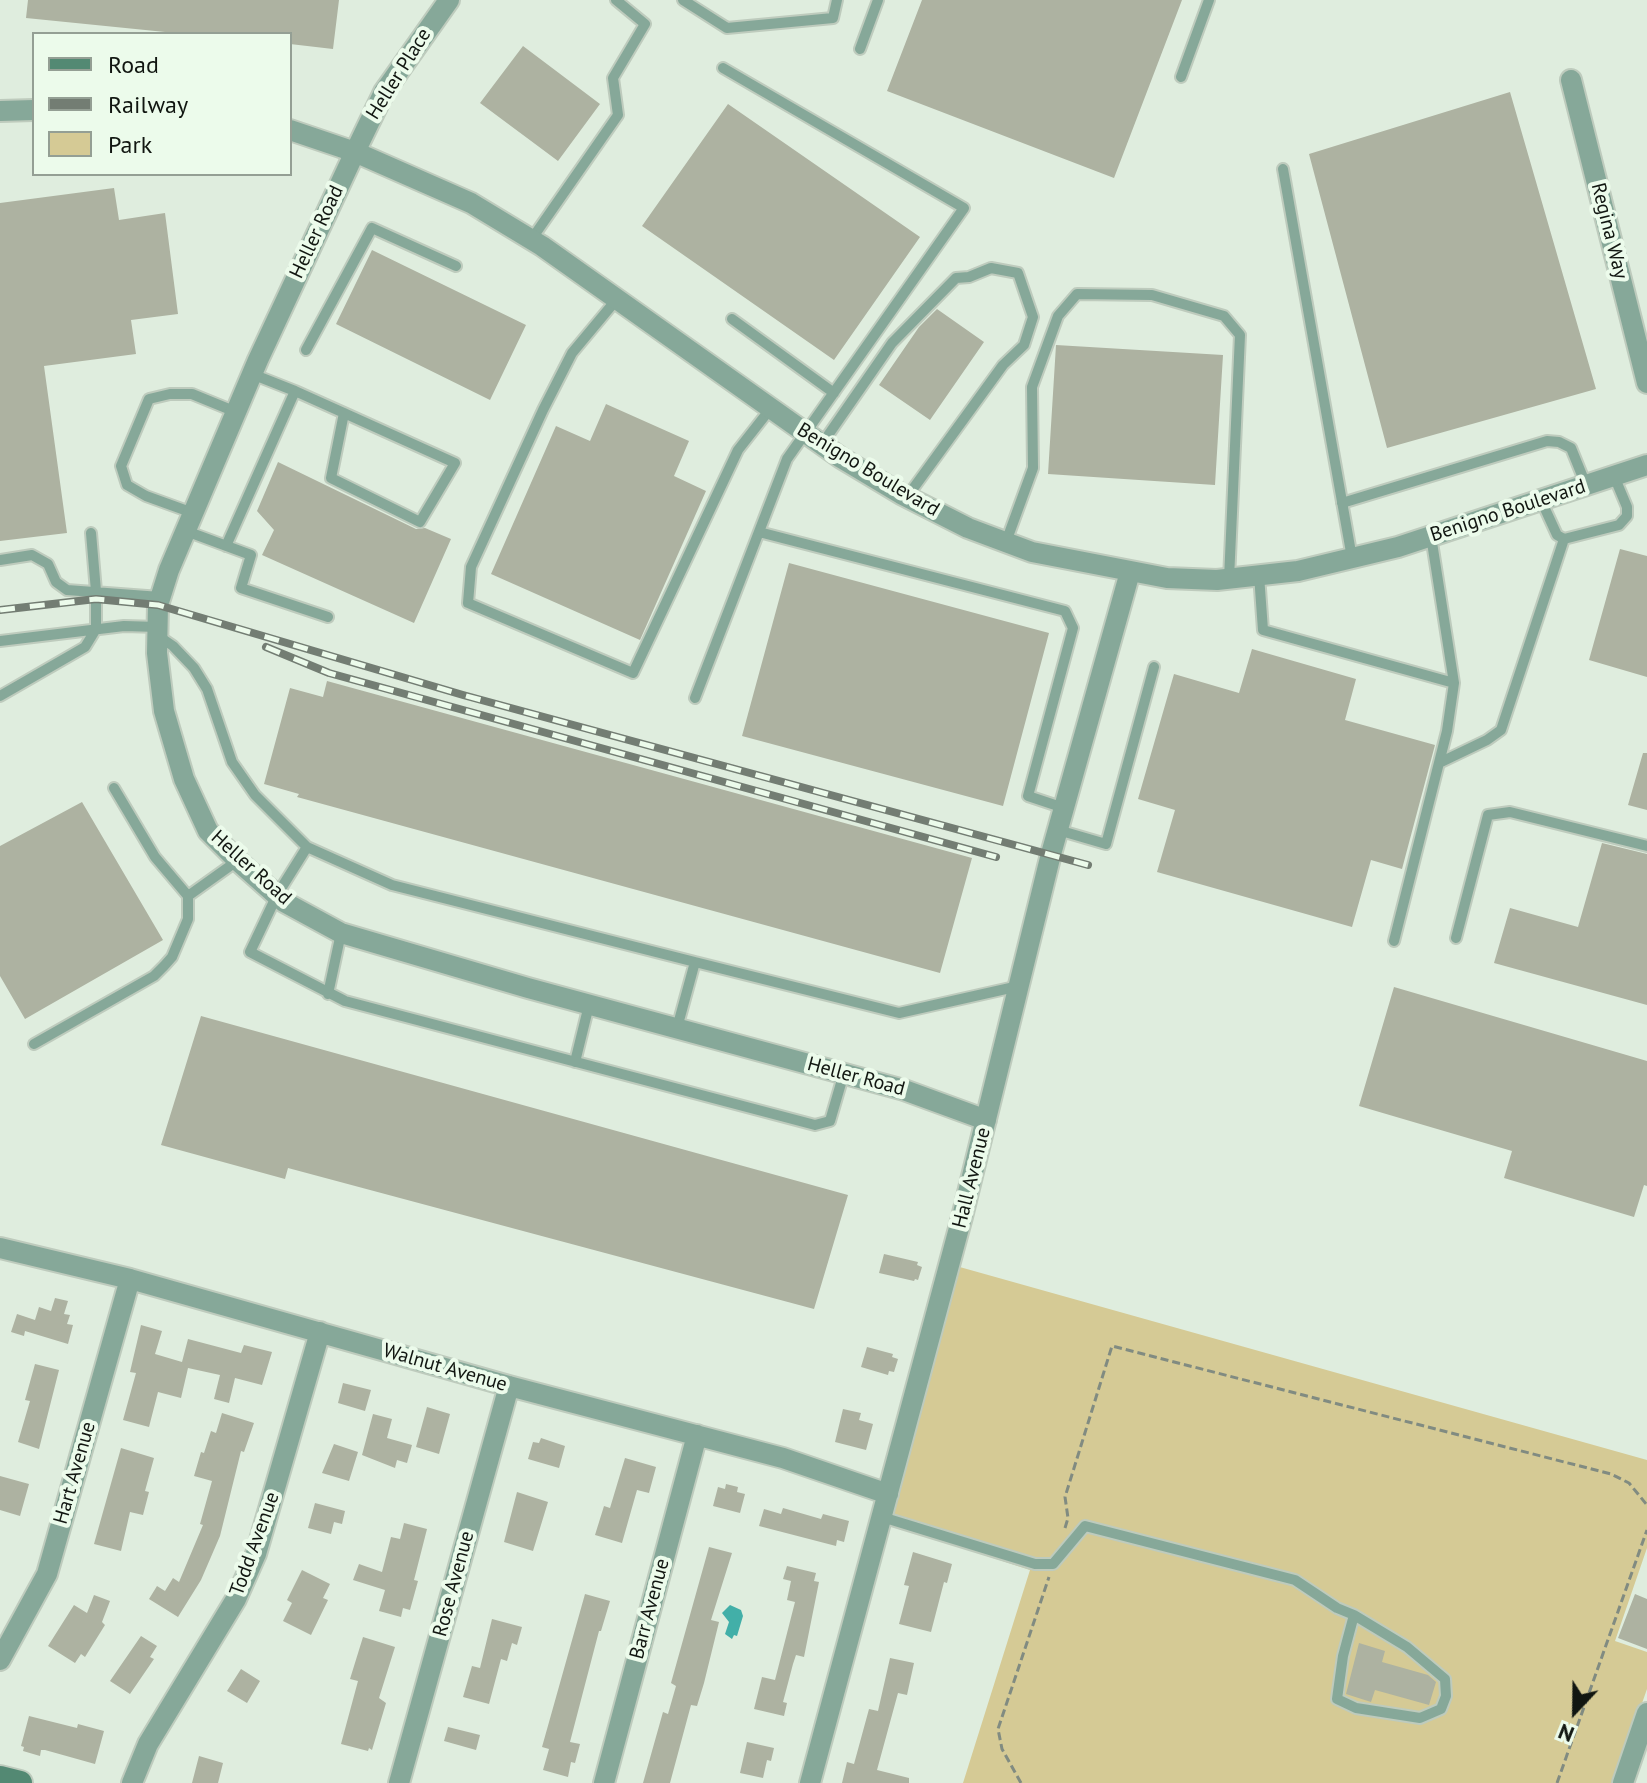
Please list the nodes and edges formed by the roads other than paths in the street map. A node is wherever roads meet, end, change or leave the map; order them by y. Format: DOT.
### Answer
graph roads {
  1 [pos="449,0"];
  2 [pos="616,0"];
  3 [pos="683,0"];
  4 [pos="837,0"];
  5 [pos="878,0"];
  6 [pos="1209,0"];
  7 [pos="860,49"];
  8 [pos="723,68"];
  9 [pos="1181,77"];
  10 [pos="1571,80"];
  11 [pos="32,110"];
  12 [pos="0,111"];
  13 [pos="292,131"];
  14 [pos="355,152"];
  15 [pos="1283,169"];
  16 [pos="531,240"];
  17 [pos="456,266"];
  18 [pos="617,299"];
  19 [pos="732,319"];
  20 [pos="306,350"];
  21 [pos="252,374"];
  22 [pos="1647,383"];
  23 [pos="295,391"];
  24 [pos="834,393"];
  25 [pos="771,408"];
  26 [pos="236,412"];
  27 [pos="344,413"];
  28 [pos="814,439"];
  29 [pos="1647,465"];
  30 [pos="1614,476"];
  31 [pos="1586,485"];
  32 [pos="907,497"];
  33 [pos="1541,500"];
  34 [pos="1342,503"];
  35 [pos="190,522"];
  36 [pos="759,532"];
  37 [pos="91,533"];
  38 [pos="1431,536"];
  39 [pos="1564,539"];
  40 [pos="1006,542"];
  41 [pos="226,546"];
  42 [pos="1352,558"];
  43 [pos="0,560"];
  44 [pos="1130,572"];
  45 [pos="1259,575"];
  46 [pos="1229,579"];
  47 [pos="96,591"];
  48 [pos="161,598"];
  49 [pos="328,617"];
  50 [pos="96,629"];
  51 [pos="157,631"];
  52 [pos="0,641"];
  53 [pos="1154,667"];
  54 [pos="1454,683"];
  55 [pos="17,686"];
  56 [pos="0,689"];
  57 [pos="0,696"];
  58 [pos="695,698"];
  59 [pos="1439,763"];
  60 [pos="114,788"];
  61 [pos="1064,808"];
  62 [pos="1058,830"];
  63 [pos="1647,846"];
  64 [pos="307,847"];
  65 [pos="237,861"];
  66 [pos="277,895"];
  67 [pos="188,896"];
  68 [pos="341,933"];
  69 [pos="1456,938"];
  70 [pos="1394,941"];
  71 [pos="695,962"];
  72 [pos="1019,986"];
  73 [pos="328,994"];
  74 [pos="589,1005"];
  75 [pos="677,1028"];
  76 [pos="34,1044"];
  77 [pos="575,1062"];
  78 [pos="844,1073"];
  79 [pos="986,1120"];
  80 [pos="0,1248"];
  81 [pos="130,1279"];
  82 [pos="320,1332"];
  83 [pos="509,1386"];
  84 [pos="697,1435"];
  85 [pos="888,1494"];
  86 [pos="882,1517"];
  87 [pos="1354,1615"];
  88 [pos="0,1660"];
  89 [pos="1647,1713"];
  90 [pos="0,1778"];
  91 [pos="20,1783"];
  92 [pos="132,1783"];
  93 [pos="399,1783"];
  94 [pos="604,1783"];
  95 [pos="810,1783"];
  96 [pos="1623,1783"];
  1 -- 14 [label="street, Heller Place"];
  2 -- 16 [label="lane"];
  3 -- 4 [label="lane"];
  5 -- 7 [label="lane"];
  6 -- 9 [label="lane"];
  8 -- 24 [label="lane"];
  10 -- 22 [label="street, Regina Way"];
  11 -- 12 [label="street"];
  13 -- 14 [label="street, Benigno Boulevard"];
  14 -- 16 [label="street, Benigno Boulevard"];
  14 -- 21 [label="street, Heller Road"];
  15 -- 34 [label="lane"];
  16 -- 18 [label="street, Benigno Boulevard"];
  17 -- 20 [label="lane"];
  18 -- 25 [label="street, Benigno Boulevard"];
  18 -- 25 [label="lane"];
  19 -- 24 [label="lane"];
  21 -- 23 [label="lane"];
  21 -- 26 [label="street, Heller Road"];
  23 -- 27 [label="lane"];
  23 -- 41 [label="lane"];
  24 -- 28 [label="lane"];
  25 -- 28 [label="street, Benigno Boulevard"];
  26 -- 35 [label="street, Heller Road"];
  26 -- 35 [label="lane"];
  27 -- 27 [label="lane"];
  28 -- 32 [label="street, Benigno Boulevard"];
  28 -- 32 [label="lane"];
  28 -- 36 [label="lane"];
  29 -- 30 [label="street, Benigno Boulevard"];
  30 -- 31 [label="street, Benigno Boulevard"];
  30 -- 39 [label="lane"];
  31 -- 33 [label="street, Benigno Boulevard"];
  31 -- 34 [label="lane"];
  32 -- 40 [label="street, Benigno Boulevard"];
  33 -- 38 [label="street, Benigno Boulevard"];
  33 -- 39 [label="lane"];
  34 -- 42 [label="lane"];
  35 -- 41 [label="lane"];
  35 -- 48 [label="street, Heller Road"];
  36 -- 58 [label="lane"];
  36 -- 61 [label="lane"];
  37 -- 47 [label="lane"];
  38 -- 42 [label="street, Benigno Boulevard"];
  38 -- 54 [label="lane"];
  39 -- 59 [label="lane"];
  40 -- 44 [label="street, Benigno Boulevard"];
  40 -- 46 [label="lane"];
  41 -- 49 [label="lane"];
  42 -- 45 [label="street, Benigno Boulevard"];
  43 -- 47 [label="lane"];
  44 -- 46 [label="street, Benigno Boulevard"];
  44 -- 61 [label="street, Hall Avenue"];
  45 -- 46 [label="street, Benigno Boulevard"];
  45 -- 54 [label="lane"];
  47 -- 48 [label="lane"];
  47 -- 50 [label="lane"];
  48 -- 51 [label="street, Heller Road"];
  50 -- 51 [label="lane"];
  50 -- 52 [label="lane"];
  50 -- 55 [label="lane"];
  51 -- 64 [label="lane"];
  51 -- 65 [label="street, Heller Road"];
  53 -- 62 [label="lane"];
  54 -- 59 [label="lane"];
  55 -- 56 [label="lane"];
  55 -- 57 [label="lane"];
  59 -- 70 [label="lane"];
  60 -- 67 [label="lane"];
  61 -- 62 [label="street, Hall Avenue"];
  62 -- 72 [label="street, Hall Avenue"];
  63 -- 69 [label="lane"];
  64 -- 66 [label="lane"];
  64 -- 71 [label="lane"];
  65 -- 66 [label="street, Heller Road"];
  65 -- 67 [label="lane"];
  66 -- 68 [label="street, Heller Road"];
  66 -- 73 [label="lane"];
  67 -- 76 [label="lane"];
  68 -- 73 [label="lane"];
  68 -- 74 [label="street, Heller Road"];
  71 -- 72 [label="lane"];
  71 -- 75 [label="lane"];
  72 -- 79 [label="street, Hall Avenue"];
  73 -- 77 [label="lane"];
  74 -- 75 [label="street, Heller Road"];
  74 -- 77 [label="lane"];
  75 -- 78 [label="street, Heller Road"];
  77 -- 78 [label="lane"];
  78 -- 79 [label="street, Heller Road"];
  79 -- 85 [label="street, Hall Avenue"];
  80 -- 81 [label="street, Walnut Avenue"];
  81 -- 82 [label="street, Walnut Avenue"];
  81 -- 88 [label="street, Hart Avenue"];
  82 -- 83 [label="street, Walnut Avenue"];
  82 -- 92 [label="street, Todd Avenue"];
  83 -- 84 [label="street, Walnut Avenue"];
  83 -- 93 [label="street, Rose Avenue"];
  84 -- 85 [label="street, Walnut Avenue"];
  84 -- 94 [label="street, Barr Avenue"];
  85 -- 86 [label="street, Hall Avenue"];
  86 -- 87 [label="lane"];
  86 -- 95 [label="street, Hall Avenue"];
  87 -- 87 [label="lane"];
  89 -- 96 [label="street"];
  90 -- 91 [label="main road"];
}
